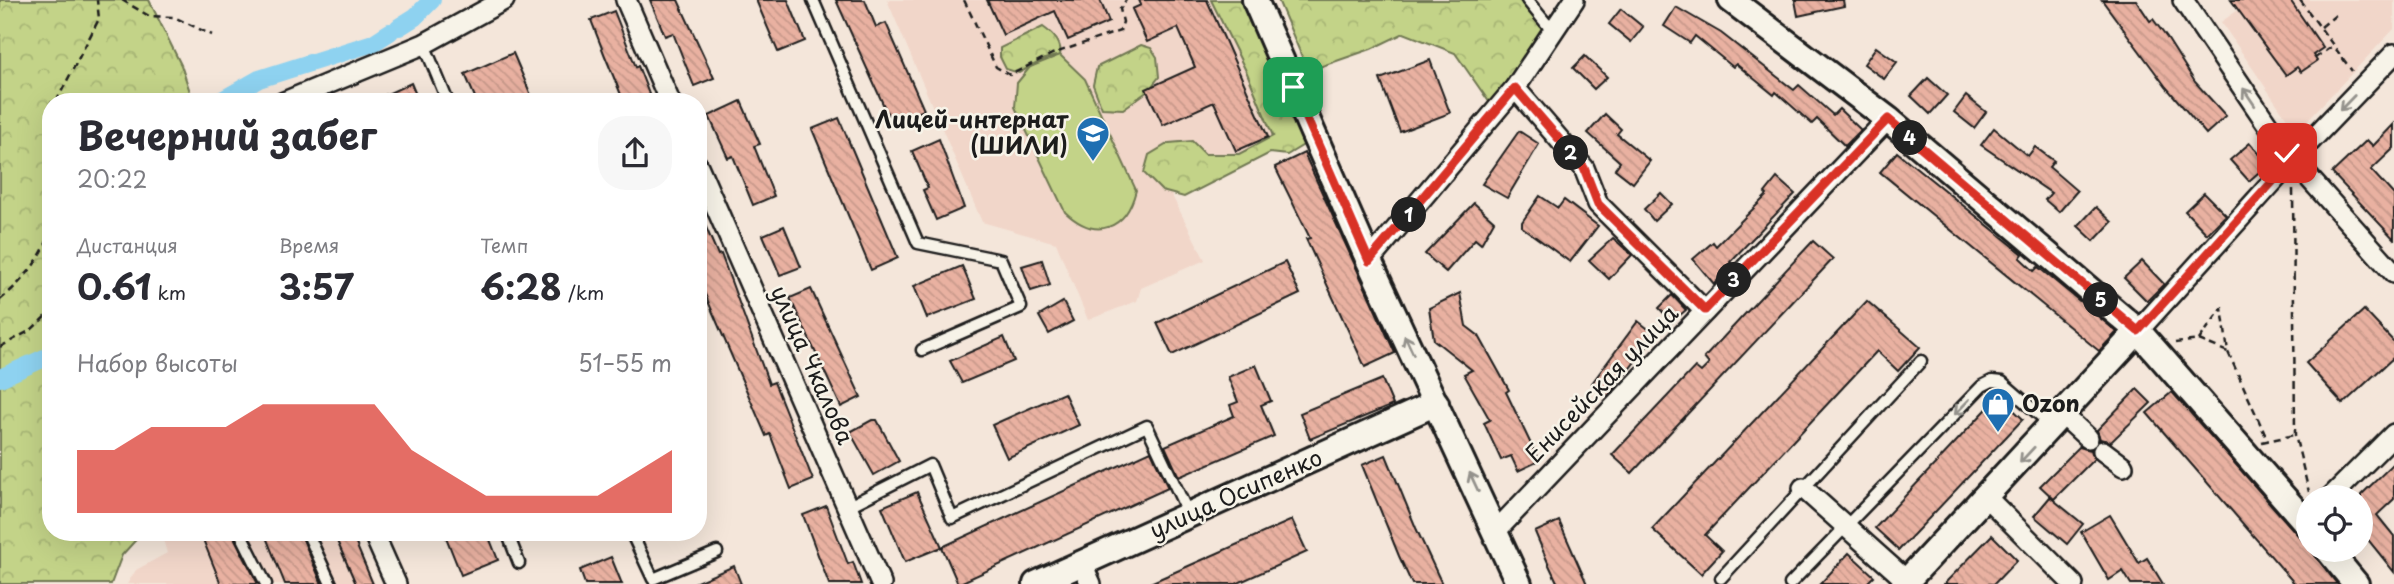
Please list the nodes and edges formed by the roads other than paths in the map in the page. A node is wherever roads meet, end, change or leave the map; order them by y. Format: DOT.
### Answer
graph roads {
  1 [pos="504,0"];
  2 [pos="626,0"];
  3 [pos="813,0"];
  4 [pos="1255,0"];
  5 [pos="1527,0"];
  6 [pos="1574,0"];
  7 [pos="1731,0"];
  8 [pos="2183,0"];
  9 [pos="1554,33"];
  10 [pos="424,44"];
  11 [pos="2394,54"];
  12 [pos="1515,88"];
  13 [pos="306,93"];
  14 [pos="443,93"];
  15 [pos="666,93"];
  16 [pos="1888,119"];
  17 [pos="2292,166"];
  18 [pos="707,187"];
  19 [pos="1369,261"];
  20 [pos="2394,273"];
  21 [pos="1705,310"];
  22 [pos="2138,331"];
  23 [pos="922,350"];
  24 [pos="1921,361"];
  25 [pos="1436,403"];
  26 [pos="2058,421"];
  27 [pos="2394,434"];
  28 [pos="2123,466"];
  29 [pos="2343,485"];
  30 [pos="1803,488"];
  31 [pos="1987,498"];
  32 [pos="847,507"];
  33 [pos="2296,510"];
  34 [pos="1189,515"];
  35 [pos="1845,526"];
  36 [pos="1496,531"];
  37 [pos="244,541"];
  38 [pos="311,541"];
  39 [pos="377,541"];
  40 [pos="510,541"];
  41 [pos="635,541"];
  42 [pos="717,552"];
  43 [pos="2338,562"];
  44 [pos="519,563"];
  45 [pos="1086,574"];
  46 [pos="1721,578"];
  47 [pos="1905,583"];
  48 [pos="266,584"];
  49 [pos="331,584"];
  50 [pos="396,584"];
  51 [pos="881,584"];
  52 [pos="1036,584"];
  53 [pos="1519,584"];
  54 [pos="1790,584"];
  55 [pos="2073,584"];
  56 [pos="2356,584"];
  1 -- 10 [label="street"];
  2 -- 15 [label="street"];
  3 -- 23 [label="lane"];
  4 -- 19 [label="street"];
  5 -- 9 [label="lane"];
  6 -- 9 [label="street"];
  7 -- 16 [label="street"];
  17 -- 8 [label="street, one-way"];
  9 -- 12 [label="street"];
  10 -- 13 [label="street"];
  10 -- 14 [label="lane"];
  11 -- 17 [label="street, one-way"];
  12 -- 19 [label="street"];
  12 -- 21 [label="street"];
  16 -- 21 [label="street, Енисейская улица"];
  16 -- 22 [label="street"];
  17 -- 20 [label="street"];
  17 -- 22 [label="street"];
  18 -- 32 [label="street, улица Чкалова"];
  25 -- 19 [label="street, one-way"];
  21 -- 36 [label="street, Енисейская улица"];
  22 -- 26 [label="street"];
  22 -- 33 [label="street"];
  24 -- 30 [label="lane"];
  25 -- 34 [label="street, улица Осипенко"];
  36 -- 25 [label="street, one-way"];
  26 -- 28 [label="street"];
  26 -- 31 [label="street, one-way"];
  26 -- 35 [label="lane, one-way"];
  27 -- 29 [label="street"];
  30 -- 35 [label="street"];
  30 -- 46 [label="lane"];
  31 -- 47 [label="street"];
  31 -- 55 [label="street"];
  32 -- 34 [label="lane"];
  32 -- 51 [label="street, улица Чкалова"];
  34 -- 45 [label="street, улица Осипенко"];
  35 -- 47 [label="street"];
  35 -- 54 [label="lane"];
  36 -- 53 [label="street"];
  37 -- 48 [label="lane"];
  38 -- 49 [label="lane"];
  39 -- 50 [label="street"];
  40 -- 44 [label="lane"];
  41 -- 42 [label="lane"];
  43 -- 56 [label="street"];
  45 -- 52 [label="street, улица Осипенко"];
}
